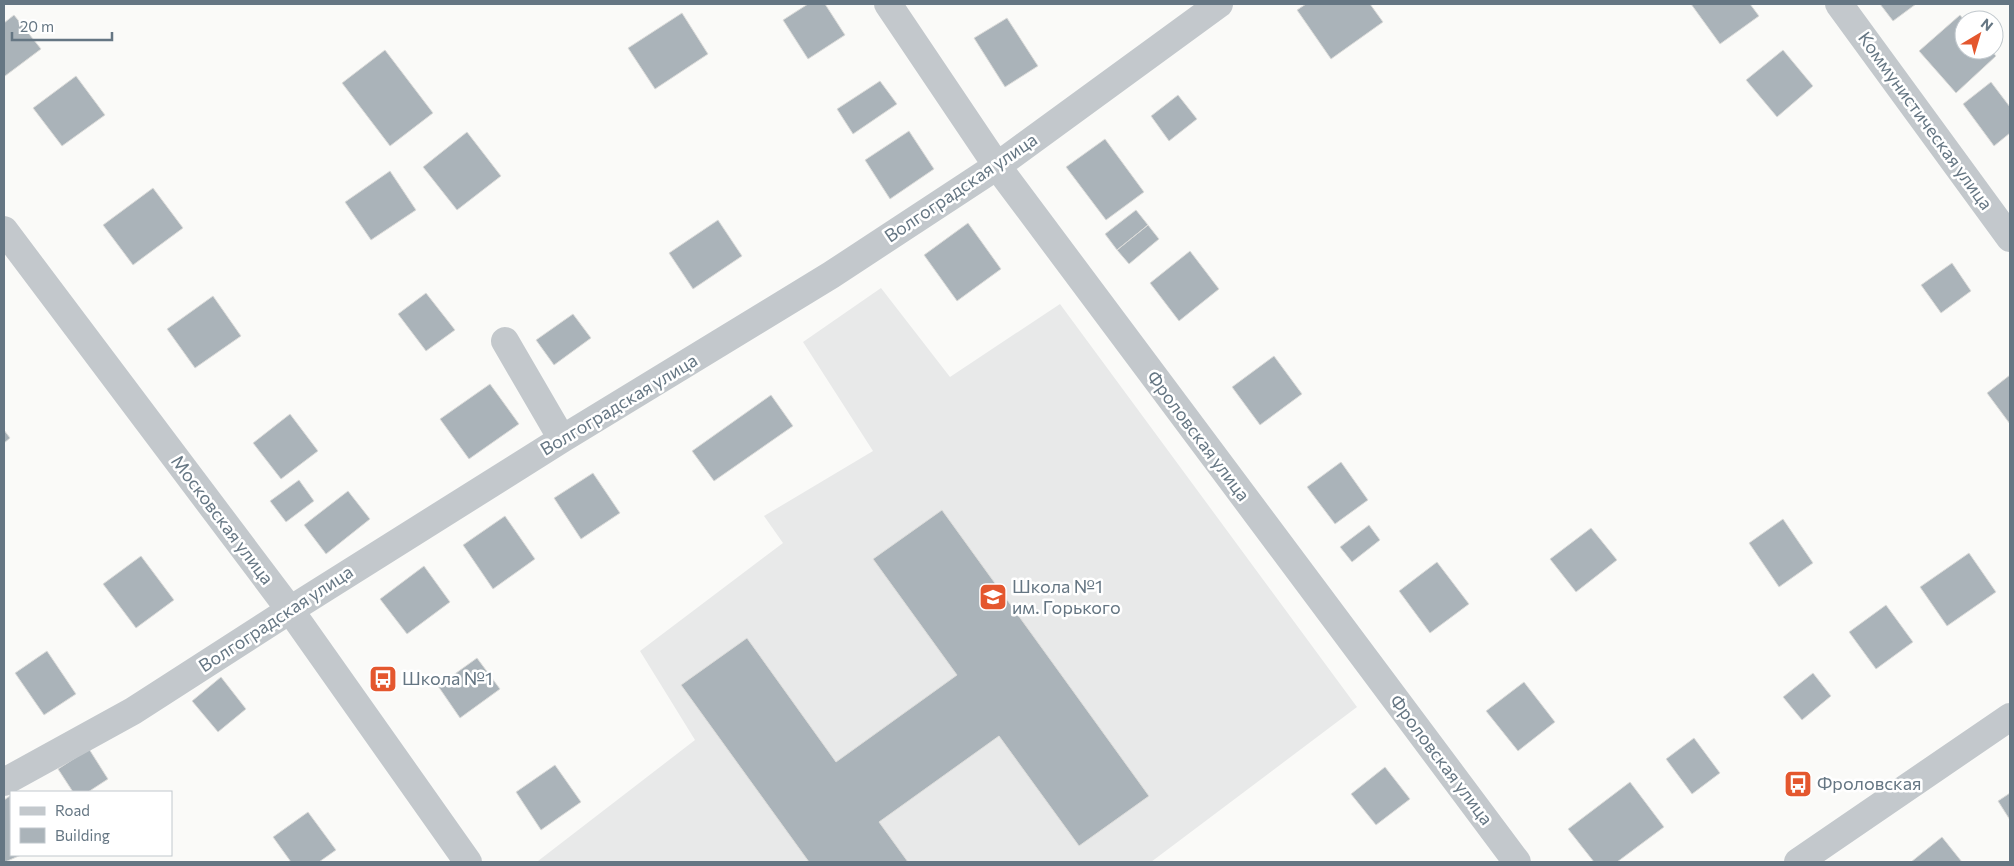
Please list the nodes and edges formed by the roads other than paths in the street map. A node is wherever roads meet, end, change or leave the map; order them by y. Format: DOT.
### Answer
graph roads {
  1 [pos="888,4"];
  2 [pos="1219,4"];
  3 [pos="1839,4"];
  4 [pos="997,166"];
  5 [pos="4,230"];
  6 [pos="2010,238"];
  7 [pos="505,341"];
  8 [pos="562,439"];
  9 [pos="290,610"];
  10 [pos="2010,717"];
  11 [pos="4,782"];
  12 [pos="468,862"];
  13 [pos="1516,862"];
  14 [pos="1798,862"];
  1 -- 4 [label="street, Фроловская улица"];
  2 -- 4 [label="street, Волгоградская улица"];
  3 -- 6 [label="street, Коммунистическая улица"];
  4 -- 8 [label="street, Волгоградская улица"];
  4 -- 13 [label="street, Фроловская улица"];
  5 -- 9 [label="street, Московская улица"];
  7 -- 8 [label="street"];
  8 -- 9 [label="street, Волгоградская улица"];
  9 -- 11 [label="street, Волгоградская улица"];
  9 -- 12 [label="street, Московская улица"];
  10 -- 14 [label="street"];
}
